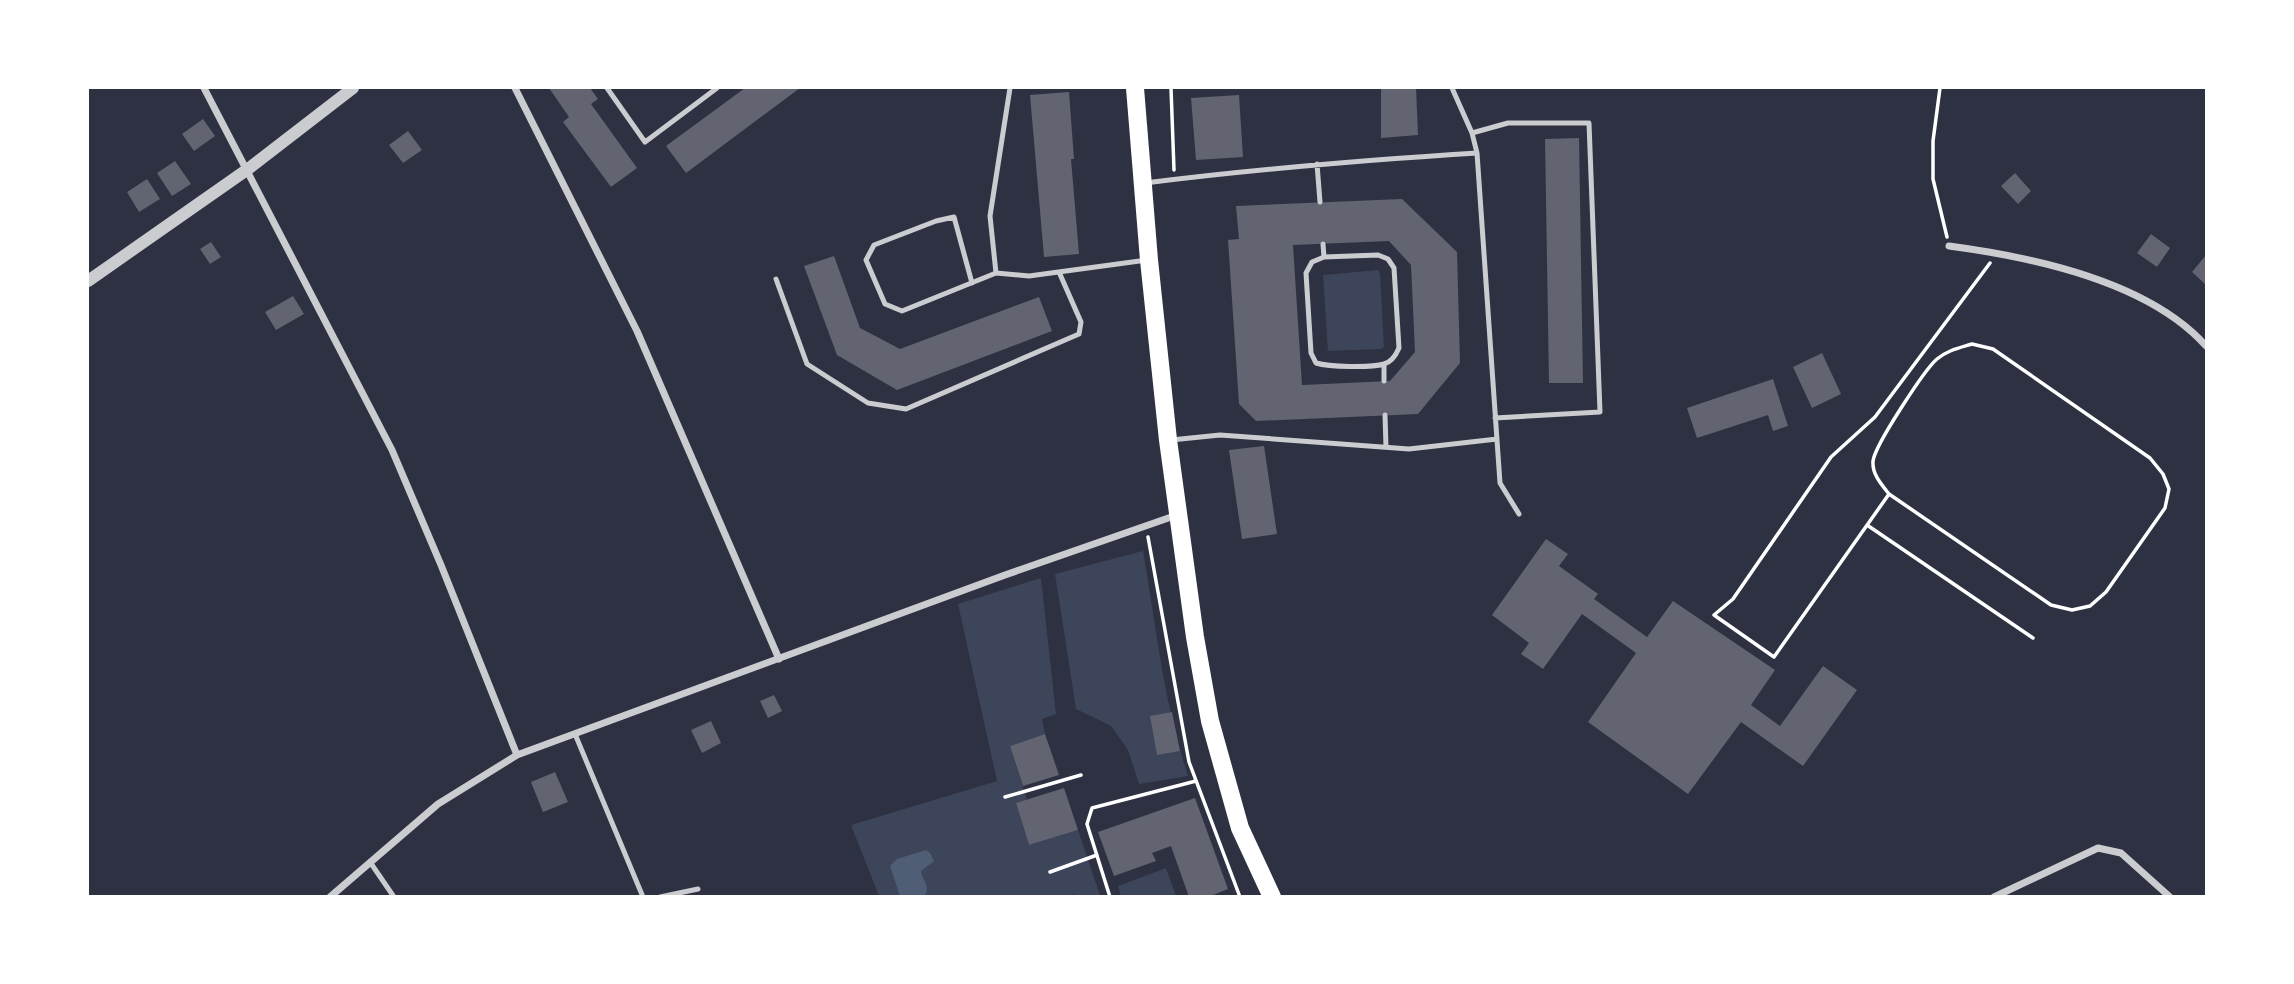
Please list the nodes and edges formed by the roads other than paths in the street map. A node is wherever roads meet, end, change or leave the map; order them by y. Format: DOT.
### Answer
graph roads {
  1 [pos="204,88"];
  2 [pos="354,88"];
  3 [pos="515,88"];
  4 [pos="607,88"];
  5 [pos="716,88"];
  6 [pos="1010,88"];
  7 [pos="1135,88"];
  8 [pos="1452,88"];
  9 [pos="1472,133"];
  10 [pos="1477,153"];
  11 [pos="1317,164"];
  12 [pos="248,169"];
  13 [pos="1142,183"];
  14 [pos="1320,202"];
  15 [pos="1323,244"];
  16 [pos="1949,246"];
  17 [pos="1324,257"];
  18 [pos="1149,260"];
  19 [pos="1059,272"];
  20 [pos="996,273"];
  21 [pos="776,279"];
  22 [pos="88,281"];
  23 [pos="972,283"];
  24 [pos="2207,346"];
  25 [pos="1384,364"];
  26 [pos="1384,381"];
  27 [pos="1385,415"];
  28 [pos="1495,418"];
  29 [pos="1497,439"];
  30 [pos="1168,440"];
  31 [pos="1386,447"];
  32 [pos="1518,514"];
  33 [pos="1177,515"];
  34 [pos="779,659"];
  35 [pos="575,734"];
  36 [pos="517,755"];
  37 [pos="370,862"];
  38 [pos="698,889"];
  39 [pos="330,897"];
  40 [pos="394,897"];
  41 [pos="643,897"];
  42 [pos="660,897"];
  43 [pos="1272,897"];
  44 [pos="1994,897"];
  45 [pos="2170,897"];
  1 -- 12 [label="street"];
  2 -- 12 [label="street"];
  3 -- 34 [label="street"];
  4 -- 5 [label="lane"];
  6 -- 20 [label="lane"];
  7 -- 13 [label="highway"];
  8 -- 9 [label="lane"];
  9 -- 10 [label="lane"];
  9 -- 28 [label="lane"];
  10 -- 11 [label="lane"];
  10 -- 28 [label="lane"];
  11 -- 13 [label="lane"];
  11 -- 14 [label="lane"];
  12 -- 22 [label="street"];
  12 -- 36 [label="street"];
  13 -- 18 [label="highway"];
  15 -- 17 [label="lane"];
  16 -- 24 [label="street"];
  17 -- 25 [label="lane"];
  17 -- 25 [label="lane"];
  18 -- 19 [label="lane"];
  18 -- 30 [label="highway"];
  19 -- 20 [label="lane"];
  19 -- 21 [label="lane"];
  20 -- 23 [label="lane"];
  23 -- 23 [label="lane"];
  25 -- 26 [label="lane"];
  27 -- 31 [label="lane"];
  28 -- 29 [label="lane"];
  29 -- 31 [label="lane"];
  29 -- 32 [label="lane"];
  30 -- 31 [label="lane"];
  30 -- 33 [label="highway"];
  33 -- 34 [label="street"];
  33 -- 43 [label="highway"];
  34 -- 35 [label="street"];
  35 -- 36 [label="street"];
  35 -- 41 [label="lane"];
  36 -- 37 [label="street"];
  37 -- 39 [label="street"];
  37 -- 40 [label="lane"];
  38 -- 42 [label="lane"];
  44 -- 45 [label="street"];
}
